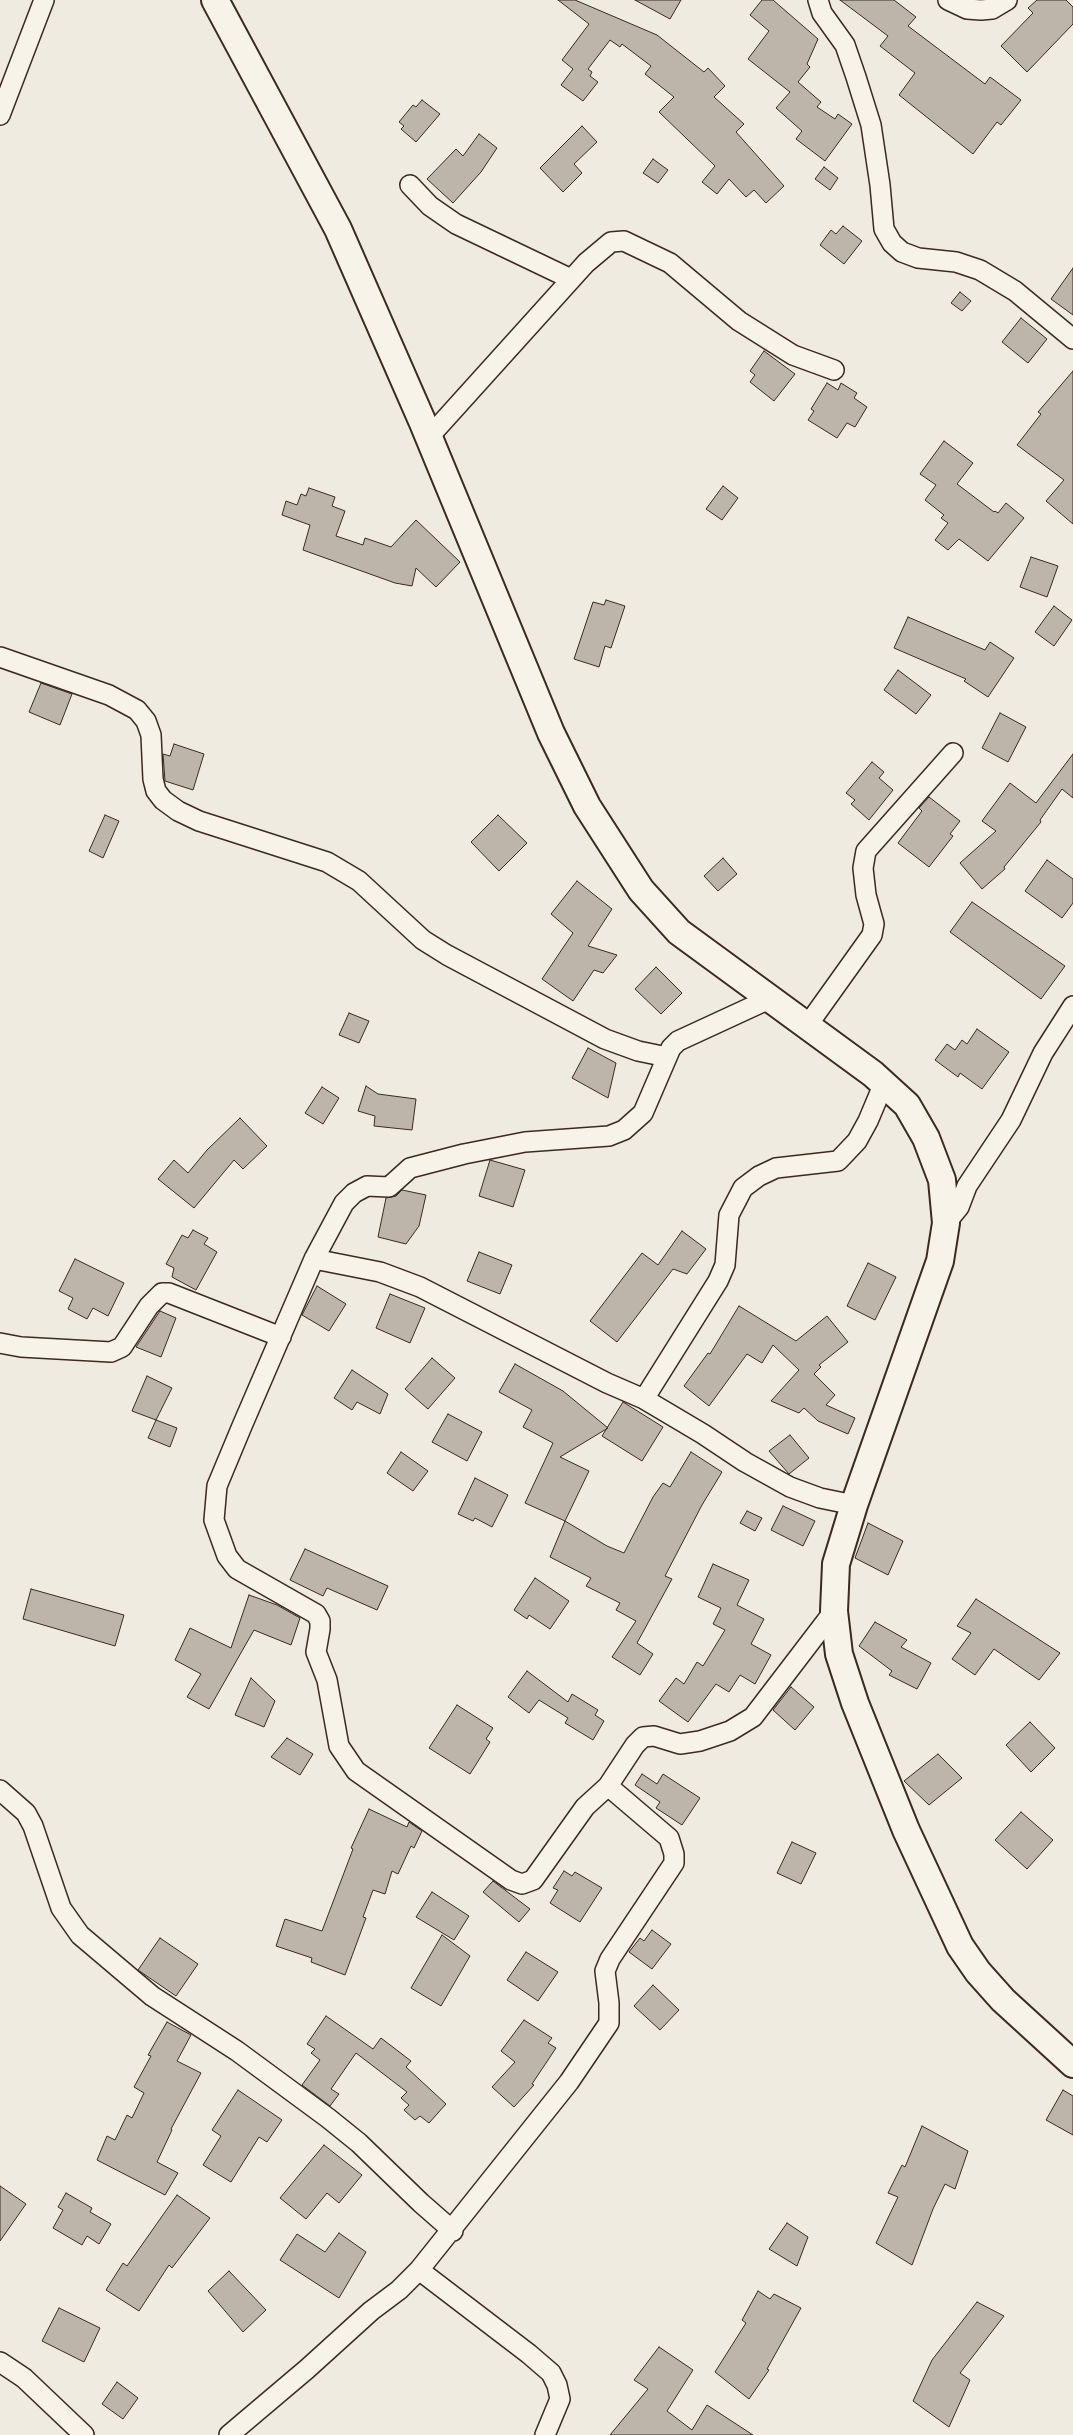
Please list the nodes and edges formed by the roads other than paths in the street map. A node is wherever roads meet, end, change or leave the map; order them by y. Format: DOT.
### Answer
graph roads {
  1 [pos="44,0"];
  2 [pos="215,0"];
  3 [pos="818,0"];
  4 [pos="948,0"];
  5 [pos="1007,0"];
  6 [pos="0,115"];
  7 [pos="410,185"];
  8 [pos="571,278"];
  9 [pos="1073,339"];
  10 [pos="834,370"];
  11 [pos="429,437"];
  12 [pos="0,657"];
  13 [pos="953,753"];
  14 [pos="769,999"];
  15 [pos="1073,1006"];
  16 [pos="808,1026"];
  17 [pos="667,1057"];
  18 [pos="884,1083"];
  19 [pos="946,1223"];
  20 [pos="314,1259"];
  21 [pos="281,1337"];
  22 [pos="0,1343"];
  23 [pos="644,1399"];
  24 [pos="854,1505"];
  25 [pos="834,1611"];
  26 [pos="608,1786"];
  27 [pos="0,1790"];
  28 [pos="1073,2064"];
  29 [pos="452,2231"];
  30 [pos="419,2270"];
  31 [pos="0,2362"];
  32 [pos="84,2435"];
  33 [pos="229,2435"];
  34 [pos="546,2435"];
  1 -- 6 [label="street"];
  2 -- 11 [label="street"];
  3 -- 9 [label="street"];
  4 -- 5 [label="street"];
  7 -- 8 [label="street"];
  8 -- 10 [label="street"];
  8 -- 11 [label="street"];
  11 -- 14 [label="street"];
  12 -- 17 [label="street"];
  13 -- 16 [label="street"];
  14 -- 16 [label="street"];
  14 -- 17 [label="street"];
  15 -- 19 [label="street"];
  16 -- 18 [label="street"];
  17 -- 20 [label="street"];
  18 -- 19 [label="street"];
  18 -- 23 [label="street"];
  19 -- 24 [label="street"];
  20 -- 21 [label="street"];
  20 -- 23 [label="street"];
  21 -- 22 [label="street"];
  21 -- 26 [label="street"];
  23 -- 24 [label="street"];
  24 -- 25 [label="street"];
  25 -- 26 [label="street"];
  25 -- 28 [label="street"];
  26 -- 29 [label="street"];
  27 -- 29 [label="street"];
  29 -- 30 [label="street"];
  30 -- 33 [label="street"];
  30 -- 34 [label="street"];
  31 -- 32 [label="street"];
}
